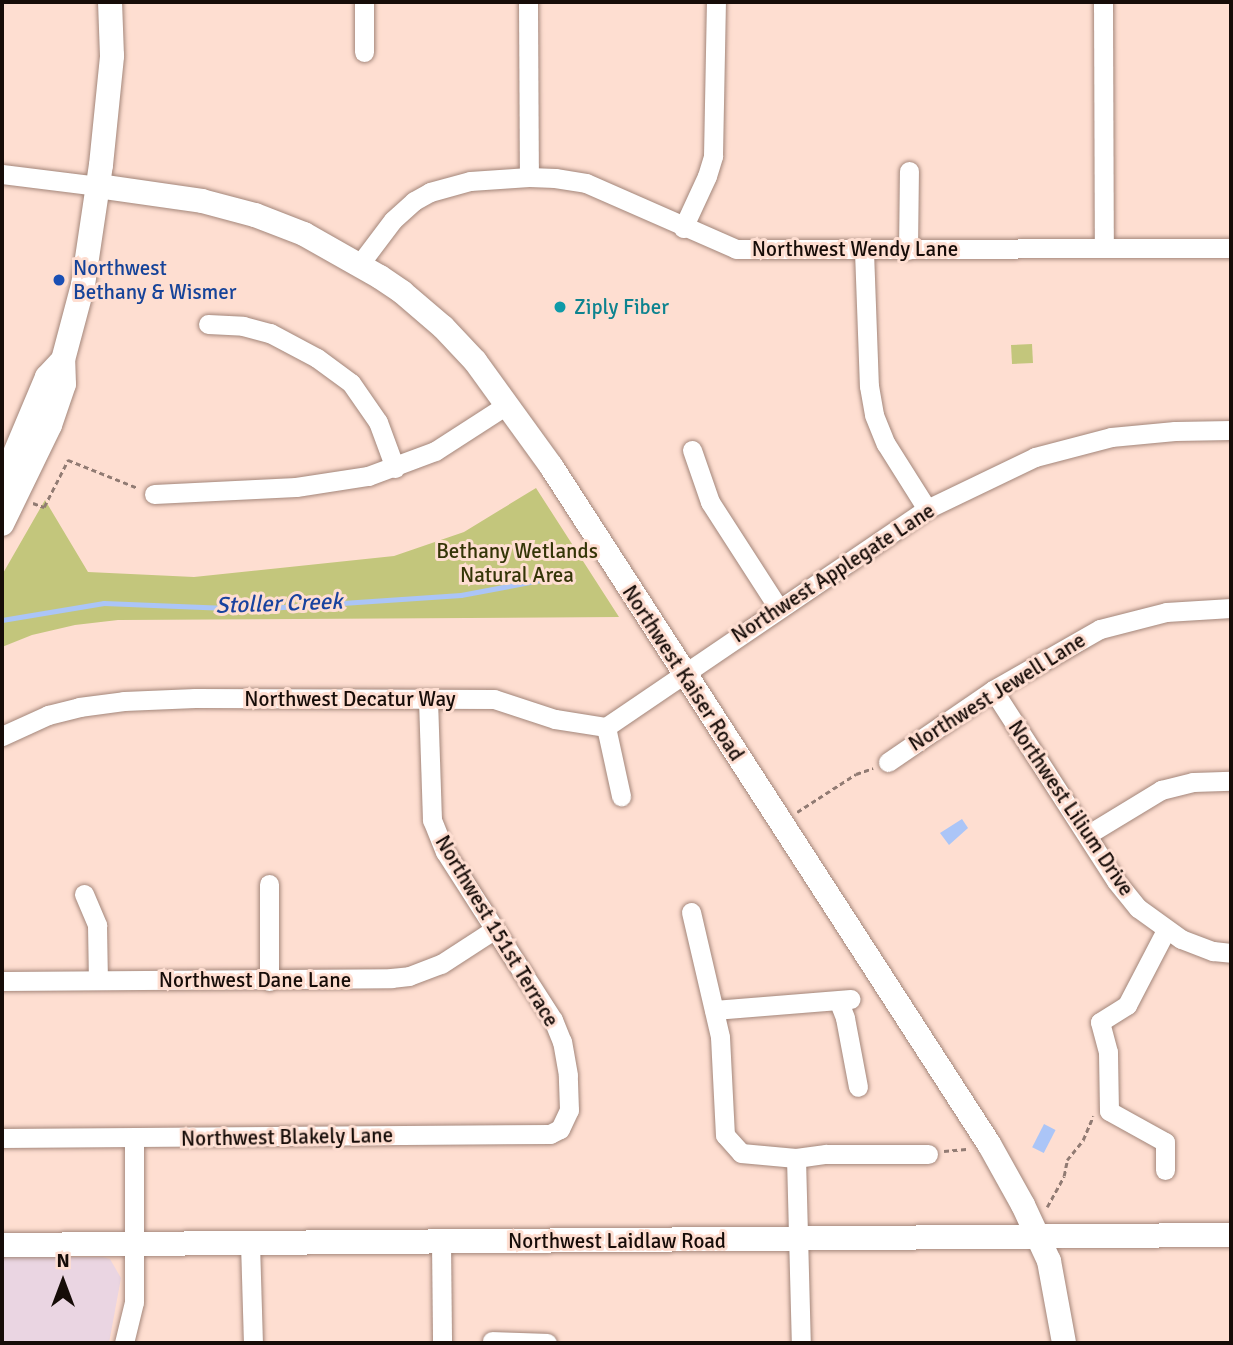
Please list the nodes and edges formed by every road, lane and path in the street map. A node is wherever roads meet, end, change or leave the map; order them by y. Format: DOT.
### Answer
graph roads {
  1 [pos="110,2"];
  2 [pos="364,2"];
  3 [pos="528,2"];
  4 [pos="716,2"];
  5 [pos="1103,2"];
  6 [pos="364,52"];
  7 [pos="909,171"];
  8 [pos="2,174"];
  9 [pos="529,177"];
  10 [pos="98,186"];
  11 [pos="683,228"];
  12 [pos="1104,248"];
  13 [pos="1231,248"];
  14 [pos="908,250"];
  15 [pos="864,251"];
  16 [pos="359,265"];
  17 [pos="208,324"];
  18 [pos="508,404"];
  19 [pos="1231,430"];
  20 [pos="692,450"];
  21 [pos="395,468"];
  22 [pos="10,490"];
  23 [pos="154,494"];
  24 [pos="926,509"];
  25 [pos="2,524"];
  26 [pos="1231,608"];
  27 [pos="779,609"];
  28 [pos="683,672"];
  29 [pos="993,690"];
  30 [pos="428,700"];
  31 [pos="606,727"];
  32 [pos="2,736"];
  33 [pos="888,762"];
  34 [pos="1231,781"];
  35 [pos="621,796"];
  36 [pos="780,823"];
  37 [pos="1087,835"];
  38 [pos="269,884"];
  39 [pos="84,894"];
  40 [pos="691,912"];
  41 [pos="495,929"];
  42 [pos="1166,930"];
  43 [pos="1231,953"];
  44 [pos="98,980"];
  45 [pos="2,981"];
  46 [pos="269,981"];
  47 [pos="714,1010"];
  48 [pos="858,1087"];
  49 [pos="1107,1107"];
  50 [pos="567,1120"];
  51 [pos="2,1138"];
  52 [pos="134,1138"];
  53 [pos="989,1144"];
  54 [pos="928,1154"];
  55 [pos="796,1158"];
  56 [pos="1165,1170"];
  57 [pos="1047,1207"];
  58 [pos="1231,1236"];
  59 [pos="1039,1237"];
  60 [pos="799,1240"];
  61 [pos="441,1242"];
  62 [pos="250,1243"];
  63 [pos="134,1244"];
  64 [pos="2,1245"];
  65 [pos="492,1341"];
  66 [pos="124,1343"];
  67 [pos="253,1343"];
  68 [pos="442,1343"];
  69 [pos="547,1343"];
  70 [pos="801,1343"];
  71 [pos="1064,1343"];
  1 -- 10 [label="main road"];
  2 -- 6 [label="street"];
  3 -- 9 [label="street"];
  4 -- 11 [label="street"];
  5 -- 12 [label="street"];
  7 -- 14 [label="street"];
  8 -- 10 [label="street"];
  9 -- 11 [label="street, Northwest Wendy Lane"];
  9 -- 16 [label="street, Northwest Wendy Lane"];
  10 -- 16 [label="main road, Northwest Kaiser Road"];
  10 -- 22 [label="main road"];
  11 -- 15 [label="street, Northwest Wendy Lane"];
  12 -- 13 [label="street, Northwest Wendy Lane"];
  12 -- 14 [label="street, Northwest Wendy Lane"];
  14 -- 15 [label="street, Northwest Wendy Lane"];
  15 -- 24 [label="street"];
  16 -- 18 [label="main road, Northwest Kaiser Road"];
  17 -- 21 [label="street"];
  18 -- 21 [label="street"];
  18 -- 28 [label="main road, Northwest Kaiser Road"];
  19 -- 24 [label="street, Northwest Applegate Lane"];
  20 -- 27 [label="street"];
  21 -- 23 [label="street"];
  22 -- 23 [label="path"];
  22 -- 25 [label="main road"];
  24 -- 27 [label="street, Northwest Applegate Lane"];
  26 -- 29 [label="street, Northwest Jewell Lane"];
  27 -- 28 [label="street, Northwest Applegate Lane"];
  28 -- 31 [label="street"];
  28 -- 36 [label="main road, Northwest Kaiser Road"];
  29 -- 33 [label="street, Northwest Jewell Lane"];
  29 -- 37 [label="street, Northwest Lilium Drive"];
  30 -- 31 [label="street, Northwest Decatur Way"];
  30 -- 32 [label="street, Northwest Decatur Way"];
  30 -- 41 [label="street, Northwest 151st Terrace"];
  31 -- 35 [label="street"];
  33 -- 36 [label="path, Northwest Jewell Lane"];
  34 -- 37 [label="street"];
  36 -- 53 [label="main road, Northwest Kaiser Road"];
  37 -- 42 [label="street, Northwest Lilium Drive"];
  38 -- 46 [label="street"];
  39 -- 44 [label="street"];
  40 -- 47 [label="street"];
  41 -- 46 [label="street, Northwest Dane Lane"];
  41 -- 50 [label="street, Northwest 151st Terrace"];
  42 -- 43 [label="street, Northwest Lilium Drive"];
  42 -- 49 [label="street"];
  44 -- 45 [label="street, Northwest Dane Lane"];
  44 -- 46 [label="street, Northwest Dane Lane"];
  47 -- 48 [label="street"];
  47 -- 55 [label="street"];
  49 -- 56 [label="street"];
  49 -- 57 [label="path"];
  50 -- 52 [label="street, Northwest Blakely Lane"];
  51 -- 52 [label="street, Northwest Blakely Lane"];
  52 -- 63 [label="street"];
  53 -- 54 [label="path"];
  53 -- 59 [label="main road, Northwest Kaiser Road"];
  54 -- 55 [label="street"];
  55 -- 60 [label="street"];
  58 -- 59 [label="main road, Northwest Laidlaw Road"];
  59 -- 60 [label="main road, Northwest Laidlaw Road"];
  59 -- 71 [label="main road, Northwest Kaiser Road"];
  60 -- 61 [label="main road, Northwest Laidlaw Road"];
  60 -- 70 [label="street"];
  61 -- 62 [label="main road, Northwest Laidlaw Road"];
  61 -- 68 [label="street"];
  62 -- 63 [label="main road, Northwest Laidlaw Road"];
  62 -- 67 [label="street"];
  63 -- 64 [label="main road, Northwest Laidlaw Road"];
  63 -- 66 [label="street"];
  65 -- 69 [label="street"];
}
